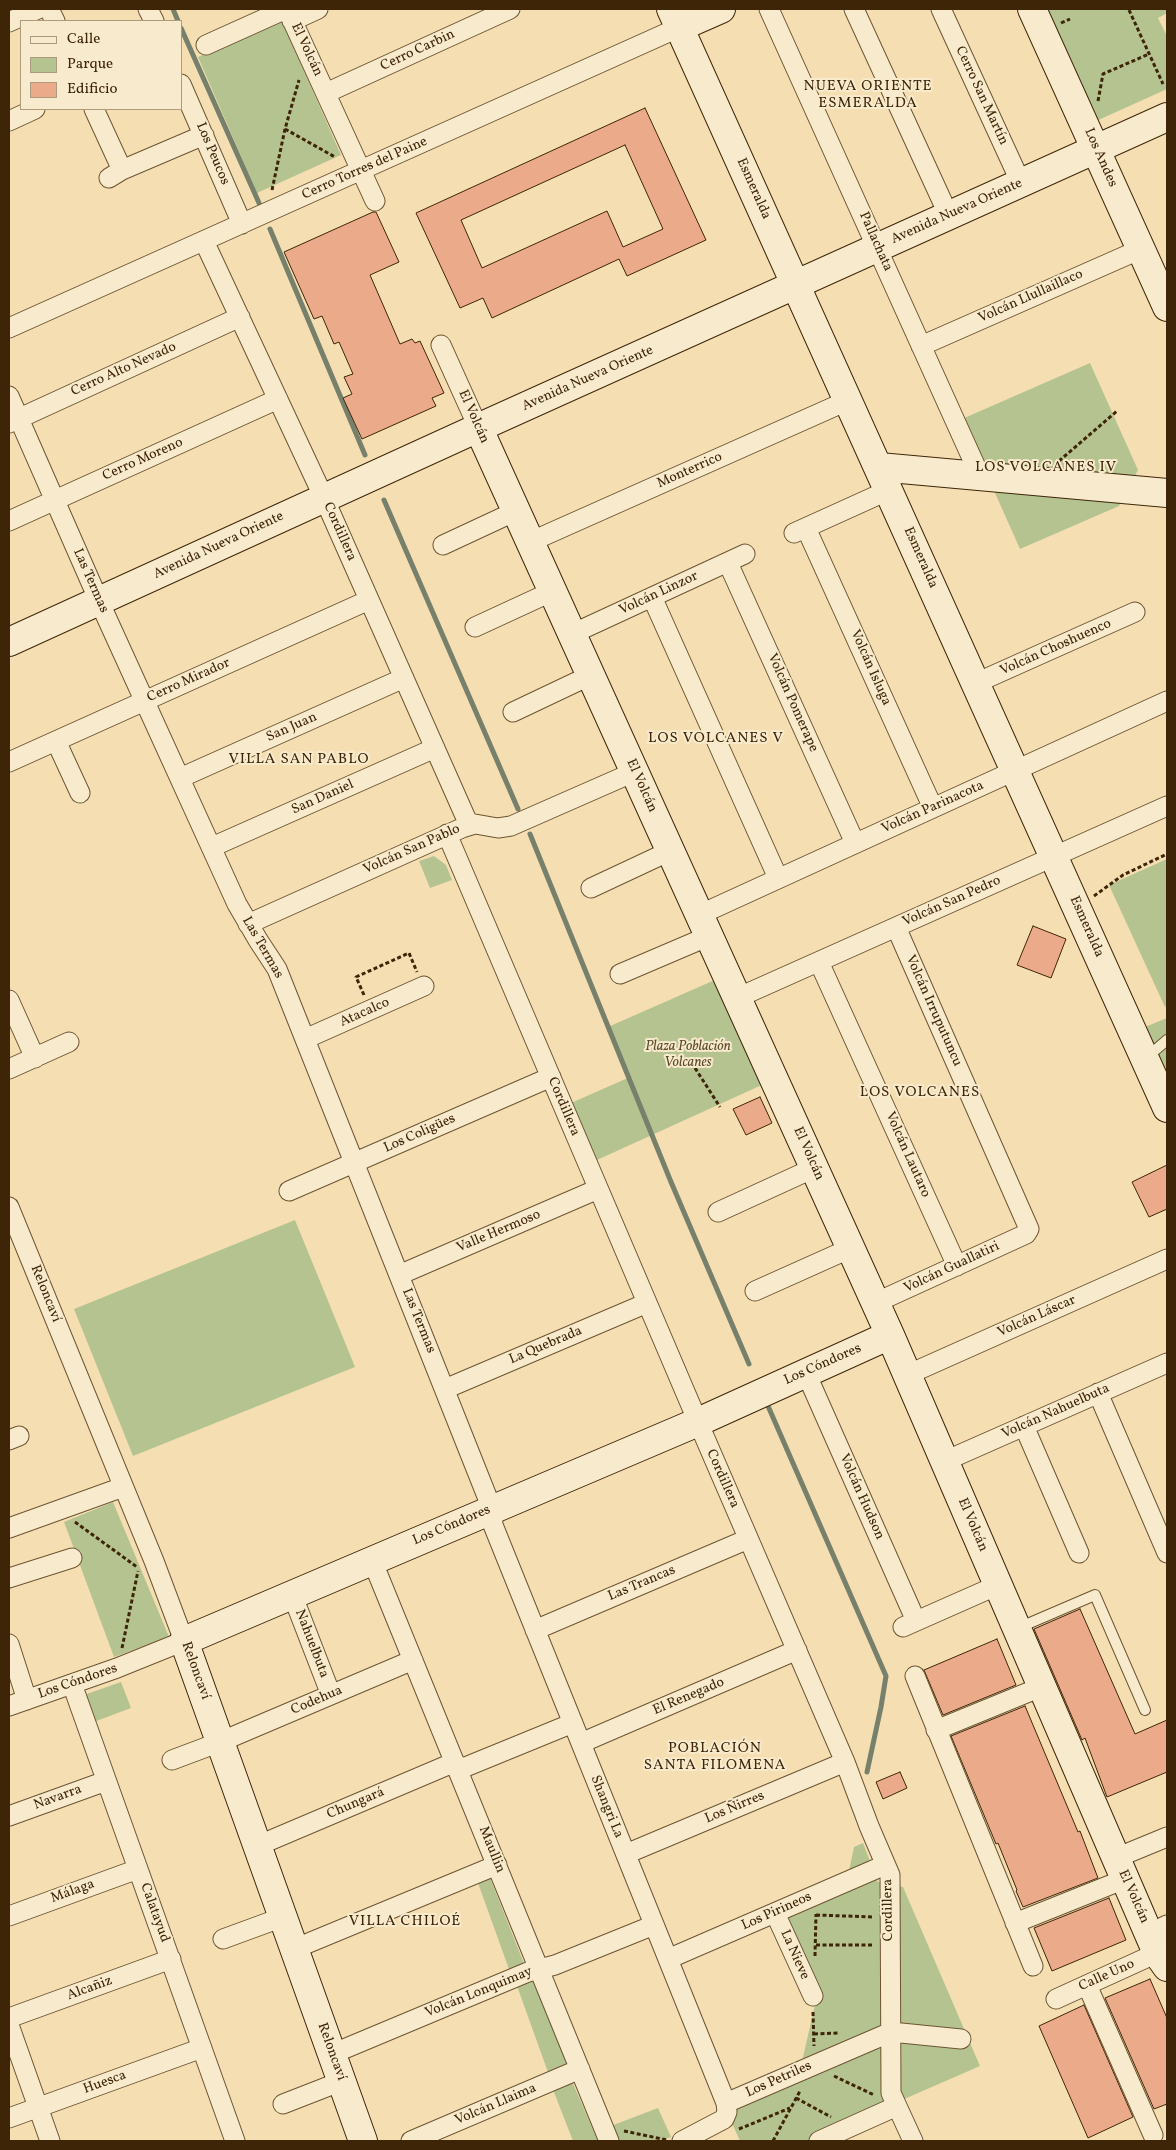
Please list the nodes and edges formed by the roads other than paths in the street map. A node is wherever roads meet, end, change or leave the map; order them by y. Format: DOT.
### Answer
graph roads {
  1 [pos="38,9"];
  2 [pos="318,9"];
  3 [pos="510,9"];
  4 [pos="721,9"];
  5 [pos="769,9"];
  6 [pos="854,9"];
  7 [pos="941,9"];
  8 [pos="1032,9"];
  9 [pos="288,13"];
  10 [pos="675,18"];
  11 [pos="9,22"];
  12 [pos="206,45"];
  13 [pos="182,86"];
  14 [pos="326,93"];
  15 [pos="33,110"];
  16 [pos="94,110"];
  17 [pos="1167,117"];
  18 [pos="9,121"];
  19 [pos="204,135"];
  20 [pos="1096,149"];
  21 [pos="360,171"];
  22 [pos="1021,183"];
  23 [pos="375,201"];
  24 [pos="949,216"];
  25 [pos="242,224"];
  26 [pos="204,241"];
  27 [pos="877,248"];
  28 [pos="1141,249"];
  29 [pos="797,285"];
  30 [pos="1164,294"];
  31 [pos="240,318"];
  32 [pos="9,328"];
  33 [pos="441,345"];
  34 [pos="921,346"];
  35 [pos="9,396"];
  36 [pos="278,399"];
  37 [pos="849,400"];
  38 [pos="14,421"];
  39 [pos="478,428"];
  40 [pos="980,476"];
  41 [pos="884,478"];
  42 [pos="1167,493"];
  43 [pos="324,498"];
  44 [pos="54,500"];
  45 [pos="516,511"];
  46 [pos="9,521"];
  47 [pos="530,542"];
  48 [pos="443,545"];
  49 [pos="745,554"];
  50 [pos="728,562"];
  51 [pos="552,591"];
  52 [pos="652,597"];
  53 [pos="369,600"];
  54 [pos="99,601"];
  55 [pos="1135,612"];
  56 [pos="475,627"];
  57 [pos="572,634"];
  58 [pos="9,642"];
  59 [pos="591,675"];
  60 [pos="404,678"];
  61 [pos="976,683"];
  62 [pos="145,701"];
  63 [pos="1167,701"];
  64 [pos="513,712"];
  65 [pos="56,741"];
  66 [pos="435,748"];
  67 [pos="9,762"];
  68 [pos="1015,771"];
  69 [pos="634,772"];
  70 [pos="180,778"];
  71 [pos="80,792"];
  72 [pos="1167,806"];
  73 [pos="934,808"];
  74 [pos="469,825"];
  75 [pos="447,834"];
  76 [pos="855,844"];
  77 [pos="212,847"];
  78 [pos="670,851"];
  79 [pos="1054,857"];
  80 [pos="778,878"];
  81 [pos="591,888"];
  82 [pos="248,924"];
  83 [pos="704,925"];
  84 [pos="896,927"];
  85 [pos="819,962"];
  86 [pos="620,974"];
  87 [pos="424,986"];
  88 [pos="737,998"];
  89 [pos="9,1000"];
  90 [pos="305,1040"];
  91 [pos="1167,1040"];
  92 [pos="69,1042"];
  93 [pos="35,1058"];
  94 [pos="1145,1059"];
  95 [pos="9,1069"];
  96 [pos="551,1077"];
  97 [pos="1167,1108"];
  98 [pos="355,1162"];
  99 [pos="814,1168"];
  100 [pos="598,1189"];
  101 [pos="289,1191"];
  102 [pos="9,1206"];
  103 [pos="718,1212"];
  104 [pos="1028,1232"];
  105 [pos="851,1248"];
  106 [pos="1167,1259"];
  107 [pos="957,1266"];
  108 [pos="399,1275"];
  109 [pos="754,1291"];
  110 [pos="647,1303"];
  111 [pos="876,1303"];
  112 [pos="890,1335"];
  113 [pos="1167,1363"];
  114 [pos="806,1373"];
  115 [pos="907,1375"];
  116 [pos="445,1389"];
  117 [pos="1098,1394"];
  118 [pos="698,1422"];
  119 [pos="1024,1426"];
  120 [pos="945,1461"];
  121 [pos="123,1487"];
  122 [pos="492,1509"];
  123 [pos="9,1528"];
  124 [pos="748,1538"];
  125 [pos="1167,1552"];
  126 [pos="1079,1553"];
  127 [pos="72,1558"];
  128 [pos="372,1560"];
  129 [pos="9,1578"];
  130 [pos="998,1585"];
  131 [pos="292,1594"];
  132 [pos="1017,1628"];
  133 [pos="535,1630"];
  134 [pos="184,1641"];
  135 [pos="9,1644"];
  136 [pos="797,1650"];
  137 [pos="413,1660"];
  138 [pos="915,1676"];
  139 [pos="72,1684"];
  140 [pos="1041,1687"];
  141 [pos="331,1695"];
  142 [pos="27,1700"];
  143 [pos="9,1706"];
  144 [pos="1145,1710"];
  145 [pos="573,1723"];
  146 [pos="936,1730"];
  147 [pos="220,1742"];
  148 [pos="581,1743"];
  149 [pos="172,1760"];
  150 [pos="845,1762"];
  151 [pos="456,1766"];
  152 [pos="106,1780"];
  153 [pos="9,1816"];
  154 [pos="1167,1837"];
  155 [pos="257,1846"];
  156 [pos="626,1854"];
  157 [pos="497,1864"];
  158 [pos="885,1865"];
  159 [pos="1121,1868"];
  160 [pos="138,1869"];
  161 [pos="775,1913"];
  162 [pos="9,1916"];
  163 [pos="283,1917"];
  164 [pos="1016,1923"];
  165 [pos="654,1925"];
  166 [pos="223,1939"];
  167 [pos="1161,1947"];
  168 [pos="294,1949"];
  169 [pos="668,1959"];
  170 [pos="170,1960"];
  171 [pos="1033,1966"];
  172 [pos="539,1969"];
  173 [pos="1087,1985"];
  174 [pos="813,1996"];
  175 [pos="1056,1999"];
  176 [pos="9,2018"];
  177 [pos="9,2025"];
  178 [pos="891,2032"];
  179 [pos="960,2039"];
  180 [pos="202,2048"];
  181 [pos="332,2054"];
  182 [pos="580,2070"];
  183 [pos="342,2081"];
  184 [pos="283,2104"];
  185 [pos="897,2106"];
  186 [pos="38,2107"];
  187 [pos="725,2111"];
  188 [pos="9,2118"];
  189 [pos="606,2134"];
  190 [pos="1153,2135"];
  191 [pos="230,2140"];
  192 [pos="50,2141"];
  193 [pos="364,2141"];
  194 [pos="412,2141"];
  195 [pos="682,2141"];
  196 [pos="819,2141"];
  197 [pos="913,2141"];
  1 -- 11 [label="street"];
  2 -- 9 [label="street"];
  3 -- 14 [label="street, Cerro Carbin"];
  4 -- 10 [label="street, Cerro Torres del Paine"];
  5 -- 27 [label="street, Pallachata"];
  6 -- 24 [label="street"];
  7 -- 22 [label="street, Cerro San Martín"];
  8 -- 20 [label="street, Los Andes"];
  9 -- 12 [label="street"];
  9 -- 14 [label="street, El Volcán"];
  10 -- 21 [label="street, Cerro Torres del Paine"];
  10 -- 29 [label="street, Esmeralda"];
  13 -- 19 [label="street, Los Peucos"];
  14 -- 21 [label="street, El Volcán"];
  15 -- 18 [label="street"];
  16 -- 19 [label="street"];
  17 -- 20 [label="street, Avenida Nueva Oriente"];
  19 -- 25 [label="street, Los Peucos"];
  20 -- 22 [label="street, Avenida Nueva Oriente"];
  20 -- 28 [label="street, Los Andes"];
  21 -- 23 [label="street, El Volcán"];
  21 -- 25 [label="street, Cerro Torres del Paine"];
  22 -- 24 [label="street, Avenida Nueva Oriente"];
  24 -- 27 [label="street, Avenida Nueva Oriente"];
  25 -- 26 [label="street, Cerro Torres del Paine"];
  26 -- 31 [label="street, Cordillera"];
  26 -- 32 [label="street, Cerro Torres del Paine"];
  27 -- 29 [label="street, Avenida Nueva Oriente"];
  27 -- 34 [label="street, Pallachata"];
  28 -- 30 [label="street, Los Andes"];
  28 -- 34 [label="street, Volcán Llullaillaco"];
  29 -- 37 [label="street, Esmeralda"];
  29 -- 39 [label="street, Avenida Nueva Oriente"];
  31 -- 36 [label="street, Cordillera"];
  31 -- 38 [label="street, Cerro Alto Nevado"];
  33 -- 39 [label="street, El Volcán"];
  34 -- 40 [label="street, Pallachata"];
  35 -- 38 [label="street, Las Termas"];
  36 -- 43 [label="street, Cordillera"];
  36 -- 44 [label="street, Cerro Moreno"];
  37 -- 41 [label="street, Esmeralda"];
  37 -- 47 [label="street, Monterrico"];
  38 -- 44 [label="street, Las Termas"];
  39 -- 43 [label="street, Avenida Nueva Oriente"];
  39 -- 45 [label="street, El Volcán"];
  40 -- 41 [label="street"];
  40 -- 42 [label="street"];
  41 -- 61 [label="street, Esmeralda"];
  41 -- 73 [label="street, Volcán Isluga"];
  43 -- 53 [label="street, Cordillera"];
  43 -- 54 [label="street, Avenida Nueva Oriente"];
  44 -- 46 [label="street, Cerro Moreno"];
  44 -- 54 [label="street, Las Termas"];
  45 -- 47 [label="street, El Volcán"];
  45 -- 48 [label="street"];
  47 -- 51 [label="street, El Volcán"];
  49 -- 50 [label="street, Volcán Linzor"];
  50 -- 52 [label="street, Volcán Linzor"];
  50 -- 76 [label="street, Volcán Pomerape"];
  51 -- 56 [label="street"];
  51 -- 57 [label="street, El Volcán"];
  52 -- 57 [label="street, Volcán Linzor"];
  52 -- 80 [label="street"];
  53 -- 60 [label="street, Cordillera"];
  53 -- 62 [label="street, Cerro Mirador"];
  54 -- 58 [label="street, Avenida Nueva Oriente"];
  54 -- 62 [label="street, Las Termas"];
  55 -- 61 [label="street, Volcán Choshuenco"];
  57 -- 59 [label="street, El Volcán"];
  59 -- 64 [label="street"];
  59 -- 69 [label="street, El Volcán"];
  60 -- 66 [label="street, Cordillera"];
  60 -- 70 [label="street, San Juan"];
  61 -- 68 [label="street, Esmeralda"];
  62 -- 65 [label="street, Cerro Mirador"];
  62 -- 70 [label="street, Las Termas"];
  63 -- 68 [label="street, Volcán Parinacota"];
  65 -- 67 [label="street, Cerro Mirador"];
  65 -- 71 [label="street"];
  66 -- 74 [label="street, Cordillera"];
  66 -- 77 [label="street, San Daniel"];
  68 -- 73 [label="street, Volcán Parinacota"];
  68 -- 79 [label="street, Esmeralda"];
  69 -- 74 [label="street, Volcán San Pablo"];
  69 -- 78 [label="street, El Volcán"];
  70 -- 77 [label="street, Las Termas"];
  72 -- 79 [label="street, Volcán San Pedro"];
  73 -- 76 [label="street, Volcán Parinacota"];
  74 -- 75 [label="street, Volcán San Pablo"];
  75 -- 82 [label="street, Volcán San Pablo"];
  75 -- 96 [label="street, Cordillera"];
  76 -- 80 [label="street, Volcán Parinacota"];
  77 -- 82 [label="street, Las Termas"];
  78 -- 81 [label="street"];
  78 -- 83 [label="street, El Volcán"];
  79 -- 84 [label="street, Volcán San Pedro"];
  79 -- 94 [label="street, Esmeralda"];
  80 -- 83 [label="street, Volcán Parinacota"];
  82 -- 90 [label="street, Las Termas"];
  83 -- 86 [label="street, Volcán Parinacota"];
  83 -- 88 [label="street, El Volcán"];
  84 -- 85 [label="street, Volcán San Pedro"];
  84 -- 104 [label="street, Volcán Irruputuncu"];
  85 -- 88 [label="street, Volcán San Pedro"];
  85 -- 107 [label="street, Volcán Lautaro"];
  87 -- 90 [label="street, Atacalco"];
  88 -- 99 [label="street, El Volcán"];
  89 -- 93 [label="street"];
  90 -- 98 [label="street, Las Termas"];
  91 -- 94 [label="lane"];
  92 -- 93 [label="street"];
  93 -- 95 [label="street"];
  94 -- 97 [label="street, Esmeralda"];
  96 -- 98 [label="street, Los Coligües"];
  96 -- 100 [label="street, Cordillera"];
  98 -- 101 [label="street, Los Coligües"];
  98 -- 108 [label="street, Las Termas"];
  99 -- 103 [label="street"];
  99 -- 105 [label="street, El Volcán"];
  100 -- 108 [label="street, Valle Hermoso"];
  100 -- 110 [label="street, Cordillera"];
  102 -- 121 [label="street, Reloncaví"];
  104 -- 107 [label="street, Volcán Guallatiri"];
  105 -- 109 [label="street"];
  105 -- 111 [label="street, El Volcán"];
  106 -- 115 [label="street, Volcán Láscar"];
  107 -- 111 [label="street, Volcán Guallatiri"];
  108 -- 116 [label="street, Las Termas"];
  110 -- 116 [label="street, La Quebrada"];
  110 -- 118 [label="street, Cordillera"];
  111 -- 112 [label="street, El Volcán"];
  112 -- 114 [label="street, Los Cóndores"];
  112 -- 115 [label="street, El Volcán"];
  113 -- 117 [label="street, Volcán Nahuelbuta"];
  114 -- 118 [label="street, Los Cóndores"];
  114 -- 130 [label="street, Volcán Hudson"];
  115 -- 120 [label="street, El Volcán"];
  116 -- 122 [label="street, Las Termas"];
  117 -- 119 [label="street, Volcán Nahuelbuta"];
  117 -- 125 [label="street"];
  118 -- 122 [label="street, Los Cóndores"];
  118 -- 124 [label="street, Cordillera"];
  119 -- 120 [label="street, Volcán Nahuelbuta"];
  119 -- 126 [label="street"];
  120 -- 130 [label="street, El Volcán"];
  121 -- 123 [label="street"];
  121 -- 134 [label="street, Reloncaví"];
  122 -- 128 [label="street, Los Cóndores"];
  122 -- 133 [label="street, Shangri La"];
  124 -- 133 [label="street, Las Trancas"];
  124 -- 136 [label="street, Cordillera"];
  127 -- 129 [label="street"];
  128 -- 131 [label="street, Los Cóndores"];
  128 -- 137 [label="street, Maullin"];
  130 -- 132 [label="street, El Volcán"];
  131 -- 134 [label="street, Los Cóndores"];
  131 -- 141 [label="street, Nahuelbuta"];
  132 -- 140 [label="street, El Volcán"];
  132 -- 144 [label="lane"];
  133 -- 145 [label="street, Shangri La"];
  134 -- 139 [label="street, Los Cóndores"];
  134 -- 147 [label="street, Reloncaví"];
  135 -- 142 [label="street"];
  136 -- 148 [label="street, El Renegado"];
  136 -- 150 [label="street, Cordillera"];
  137 -- 141 [label="street, Codehua"];
  137 -- 151 [label="street, Maullin"];
  138 -- 146 [label="street"];
  139 -- 142 [label="street, Los Cóndores"];
  139 -- 152 [label="street, Calatayud"];
  140 -- 146 [label="street"];
  140 -- 159 [label="street, El Volcán"];
  141 -- 147 [label="street, Codehua"];
  142 -- 143 [label="street, Los Cóndores"];
  145 -- 148 [label="street, Shangri La"];
  145 -- 151 [label="street, Chungará"];
  146 -- 164 [label="street"];
  147 -- 149 [label="street, Codehua"];
  147 -- 155 [label="street, Reloncaví"];
  148 -- 156 [label="street, Shangri La"];
  150 -- 156 [label="street, Los Ñirres"];
  150 -- 158 [label="street, Cordillera"];
  151 -- 155 [label="street, Chungará"];
  151 -- 157 [label="street, Maullin"];
  152 -- 153 [label="street, Navarra"];
  152 -- 160 [label="street, Calatayud"];
  154 -- 159 [label="street"];
  155 -- 163 [label="street, Reloncaví"];
  156 -- 165 [label="street, Shangri La"];
  157 -- 168 [label="street"];
  157 -- 172 [label="street, Maullin"];
  158 -- 161 [label="street, Los Pirineos"];
  158 -- 178 [label="street, Cordillera"];
  159 -- 164 [label="street"];
  159 -- 167 [label="street, El Volcán"];
  160 -- 162 [label="street, Málaga"];
  160 -- 170 [label="street, Calatayud"];
  161 -- 169 [label="street, Los Pirineos"];
  161 -- 174 [label="street, La Nieve"];
  163 -- 166 [label="street"];
  163 -- 168 [label="street, Reloncaví"];
  164 -- 171 [label="street"];
  165 -- 169 [label="street, Shangri La"];
  165 -- 172 [label="street, Volcán Lonquimay"];
  167 -- 173 [label="street, Calle Uno"];
  168 -- 181 [label="street, Reloncaví"];
  169 -- 187 [label="street, Shangri La"];
  170 -- 176 [label="street, Alcañiz"];
  170 -- 180 [label="street, Calatayud"];
  172 -- 181 [label="street, Volcán Lonquimay"];
  172 -- 182 [label="street, Maullin"];
  173 -- 175 [label="street, Calle Uno"];
  173 -- 190 [label="street"];
  177 -- 186 [label="street"];
  178 -- 179 [label="street"];
  178 -- 185 [label="street, Cordillera"];
  178 -- 187 [label="street, Los Petriles"];
  180 -- 186 [label="street, Huesca"];
  180 -- 191 [label="street, Calatayud"];
  181 -- 183 [label="street, Reloncaví"];
  182 -- 189 [label="street, Maullin"];
  182 -- 194 [label="street, Volcán Llaima"];
  183 -- 184 [label="street"];
  183 -- 193 [label="street, Reloncaví"];
  185 -- 196 [label="street"];
  185 -- 197 [label="street, Cordillera"];
  186 -- 188 [label="street, Huesca"];
  186 -- 192 [label="street"];
  187 -- 195 [label="street, Los Petriles"];
}
